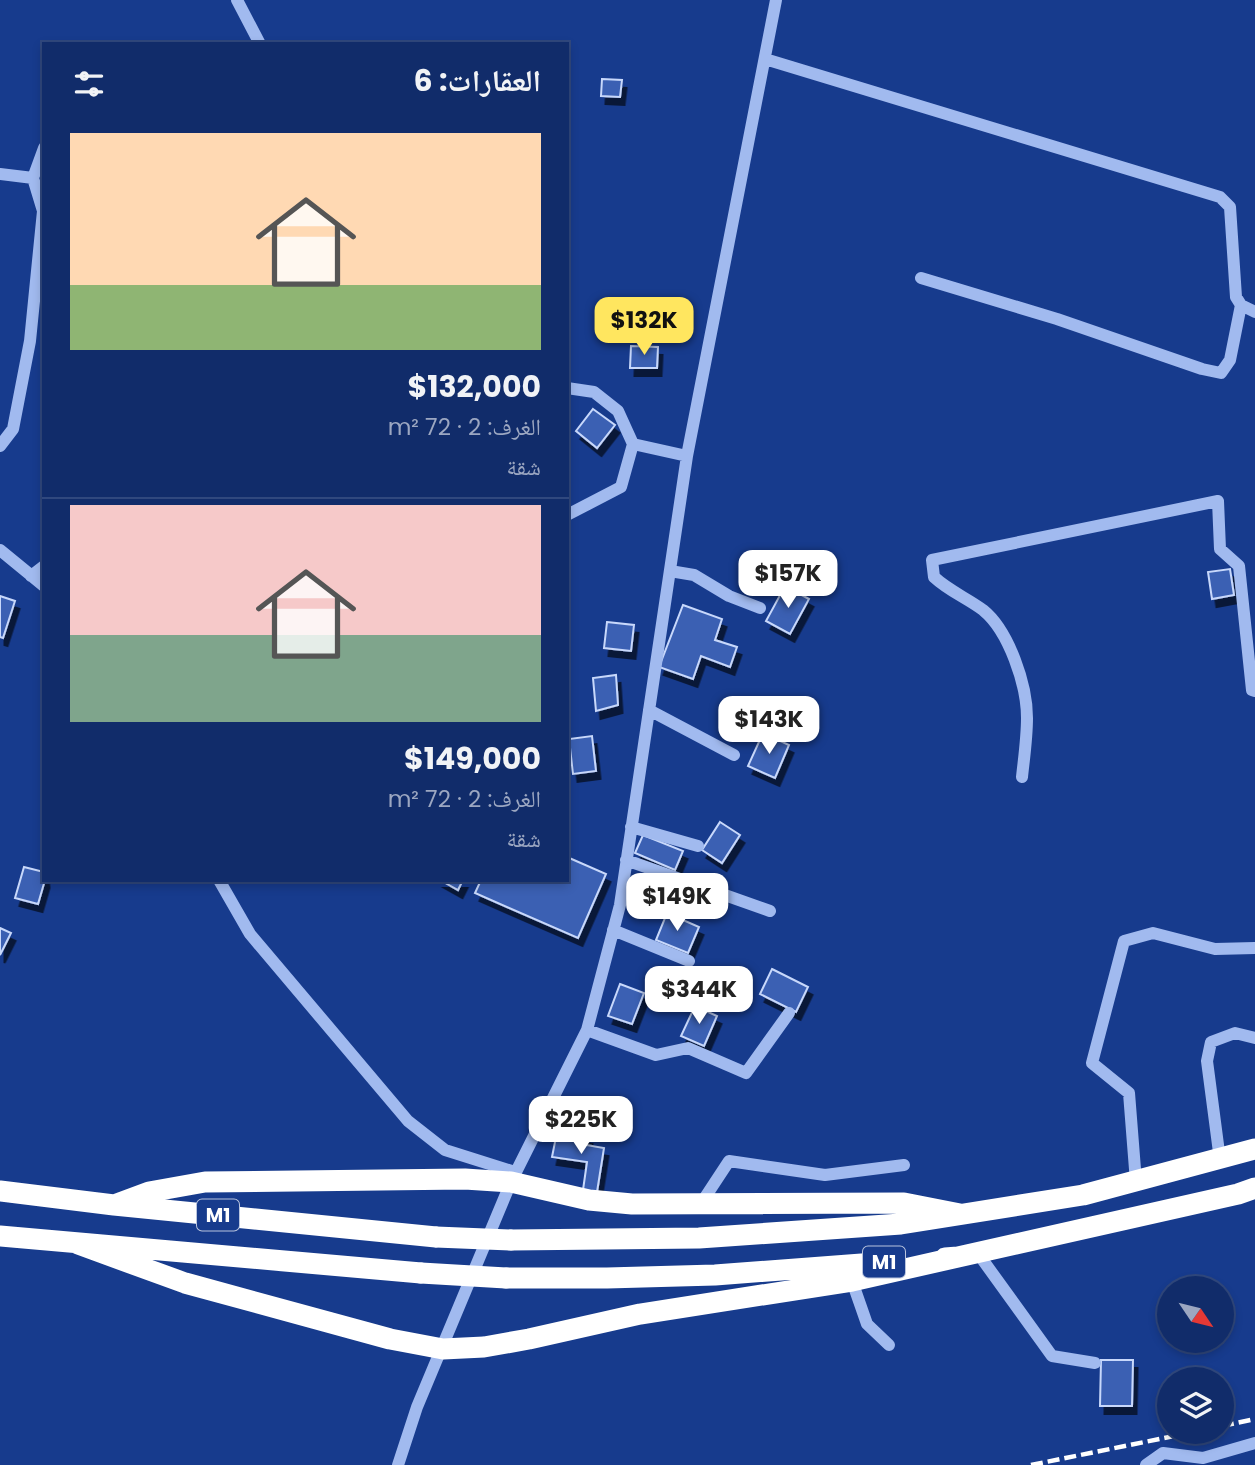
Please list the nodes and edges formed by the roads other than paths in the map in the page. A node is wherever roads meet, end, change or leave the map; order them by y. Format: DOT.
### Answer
graph roads {
  1 [pos="237,0"];
  2 [pos="776,0"];
  3 [pos="259,42"];
  4 [pos="765,59"];
  5 [pos="42,153"];
  6 [pos="0,174"];
  7 [pos="33,178"];
  8 [pos="42,208"];
  9 [pos="42,221"];
  10 [pos="920,278"];
  11 [pos="1241,305"];
  12 [pos="1255,312"];
  13 [pos="569,388"];
  14 [pos="634,444"];
  15 [pos="0,446"];
  16 [pos="687,456"];
  17 [pos="569,514"];
  18 [pos="0,550"];
  19 [pos="42,568"];
  20 [pos="670,571"];
  21 [pos="31,576"];
  22 [pos="42,584"];
  23 [pos="760,608"];
  24 [pos="1255,691"];
  25 [pos="649,710"];
  26 [pos="734,755"];
  27 [pos="1022,777"];
  28 [pos="631,828"];
  29 [pos="698,846"];
  30 [pos="626,860"];
  31 [pos="220,882"];
  32 [pos="770,911"];
  33 [pos="613,930"];
  34 [pos="1255,948"];
  35 [pos="689,961"];
  36 [pos="789,1013"];
  37 [pos="587,1030"];
  38 [pos="1255,1038"];
  39 [pos="1255,1149"];
  40 [pos="1220,1160"];
  41 [pos="904,1165"];
  42 [pos="513,1177"];
  43 [pos="1136,1182"];
  44 [pos="1255,1188"];
  45 [pos="0,1191"];
  46 [pos="702,1202"];
  47 [pos="114,1205"];
  48 [pos="960,1214"];
  49 [pos="0,1236"];
  50 [pos="78,1244"];
  51 [pos="967,1254"];
  52 [pos="852,1281"];
  53 [pos="889,1345"];
  54 [pos="443,1349"];
  55 [pos="1095,1363"];
  56 [pos="1255,1443"];
  57 [pos="398,1465"];
  58 [pos="1146,1465"];
  1 -- 3 [label="street"];
  2 -- 4 [label="street"];
  4 -- 11 [label="street"];
  4 -- 16 [label="street"];
  5 -- 7 [label="street"];
  6 -- 7 [label="street"];
  7 -- 8 [label="street"];
  9 -- 15 [label="street"];
  10 -- 11 [label="street"];
  11 -- 12 [label="street"];
  13 -- 14 [label="street"];
  14 -- 16 [label="street"];
  14 -- 17 [label="street"];
  16 -- 20 [label="street"];
  18 -- 21 [label="street"];
  19 -- 21 [label="street"];
  20 -- 23 [label="street"];
  20 -- 25 [label="street"];
  21 -- 22 [label="street"];
  24 -- 27 [label="street"];
  25 -- 26 [label="street"];
  25 -- 28 [label="street"];
  28 -- 29 [label="street"];
  28 -- 30 [label="street"];
  30 -- 32 [label="street"];
  30 -- 33 [label="street"];
  31 -- 42 [label="street"];
  33 -- 35 [label="street"];
  33 -- 37 [label="street"];
  34 -- 43 [label="street"];
  36 -- 37 [label="street"];
  37 -- 42 [label="street"];
  38 -- 40 [label="street"];
  39 -- 40 [label="highway, M1"];
  40 -- 43 [label="highway, M1"];
  41 -- 46 [label="street"];
  42 -- 46 [label="highway"];
  42 -- 47 [label="highway"];
  42 -- 54 [label="street"];
  43 -- 48 [label="highway, M1"];
  44 -- 51 [label="highway, M1"];
  45 -- 47 [label="highway, M1"];
  46 -- 48 [label="highway"];
  47 -- 48 [label="highway, M1, bridge"];
  49 -- 50 [label="highway, M1"];
  50 -- 51 [label="highway, M1, bridge"];
  50 -- 54 [label="highway"];
  51 -- 52 [label="highway"];
  51 -- 55 [label="street"];
  52 -- 53 [label="street"];
  52 -- 54 [label="highway"];
  54 -- 57 [label="street"];
  56 -- 58 [label="street"];
}
